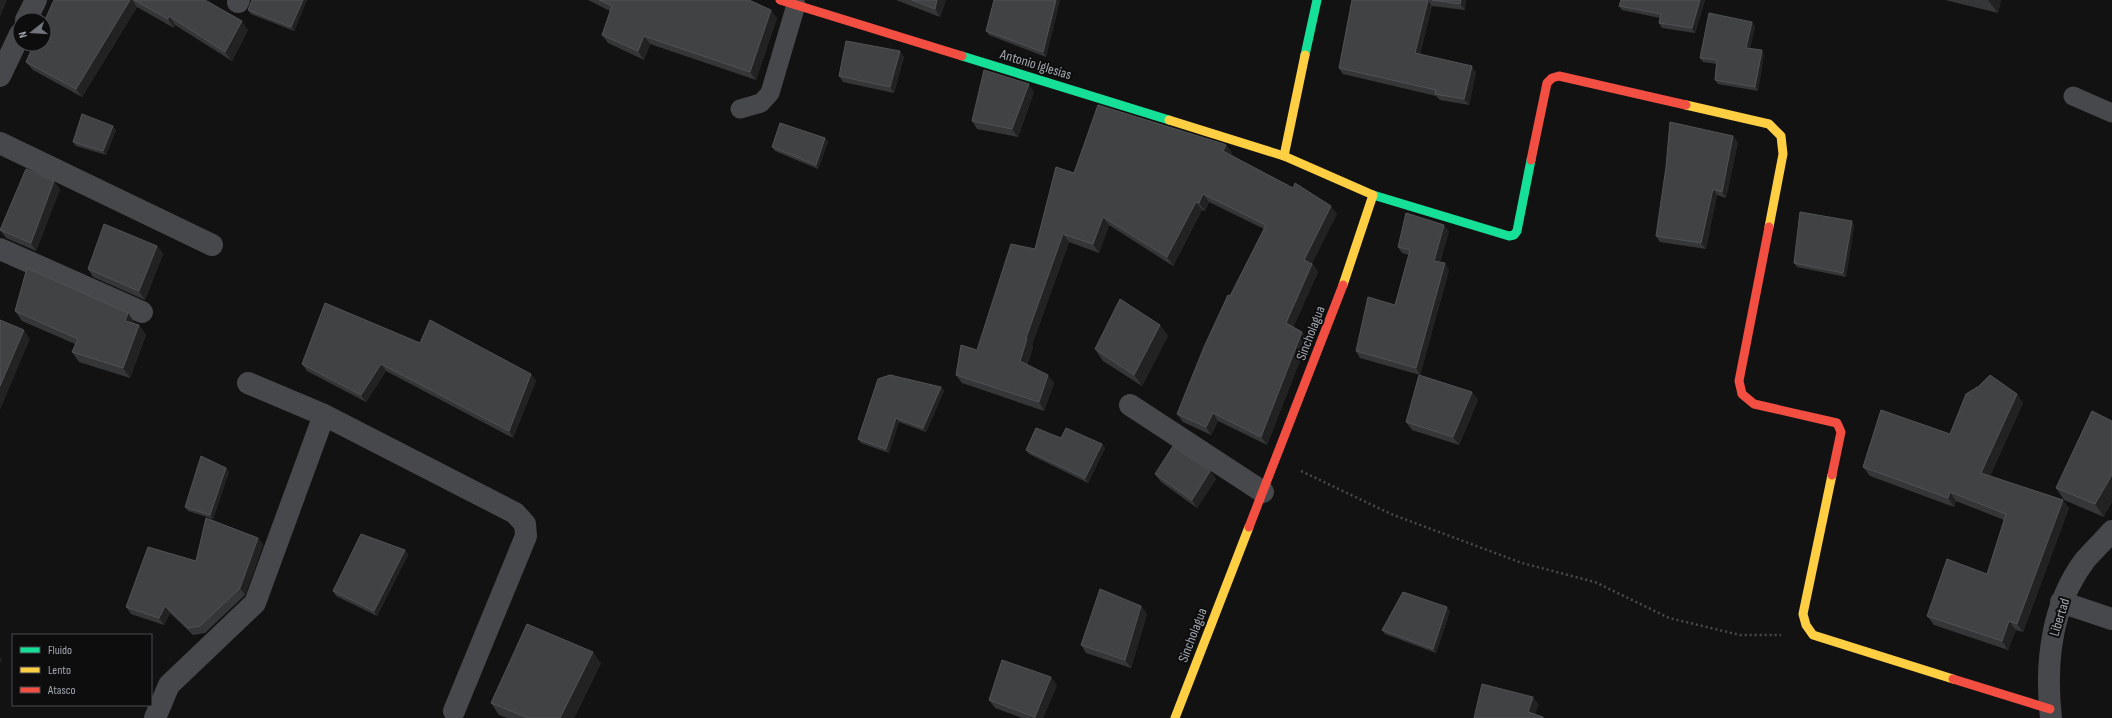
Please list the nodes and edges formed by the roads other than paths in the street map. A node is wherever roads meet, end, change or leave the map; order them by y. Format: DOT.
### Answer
graph roads {
  1 [pos="36,0"];
  2 [pos="1317,0"];
  3 [pos="788,3"];
  4 [pos="30,12"];
  5 [pos="12,51"];
  6 [pos="0,76"];
  7 [pos="2073,96"];
  8 [pos="740,109"];
  9 [pos="2112,112"];
  10 [pos="0,143"];
  11 [pos="1284,156"];
  12 [pos="1374,195"];
  13 [pos="212,245"];
  14 [pos="0,249"];
  15 [pos="142,312"];
  16 [pos="248,383"];
  17 [pos="1130,405"];
  18 [pos="324,415"];
  19 [pos="1263,492"];
  20 [pos="2112,531"];
  21 [pos="2061,602"];
  22 [pos="2112,620"];
  23 [pos="454,711"];
  24 [pos="2050,713"];
  25 [pos="155,718"];
  26 [pos="1175,718"];
  1 -- 4 [label="street"];
  2 -- 11 [label="street"];
  3 -- 8 [label="lane"];
  3 -- 11 [label="street, Antonio Iglesias"];
  5 -- 6 [label="street"];
  7 -- 9 [label="lane"];
  10 -- 13 [label="street"];
  11 -- 12 [label="street"];
  12 -- 19 [label="street, Sincholagua"];
  12 -- 24 [label="street"];
  14 -- 15 [label="street"];
  16 -- 18 [label="street"];
  17 -- 19 [label="street"];
  18 -- 23 [label="street"];
  18 -- 25 [label="street"];
  19 -- 26 [label="street, Sincholagua"];
  20 -- 21 [label="street, Libertad"];
  21 -- 22 [label="street"];
  21 -- 24 [label="street, Libertad"];
}
